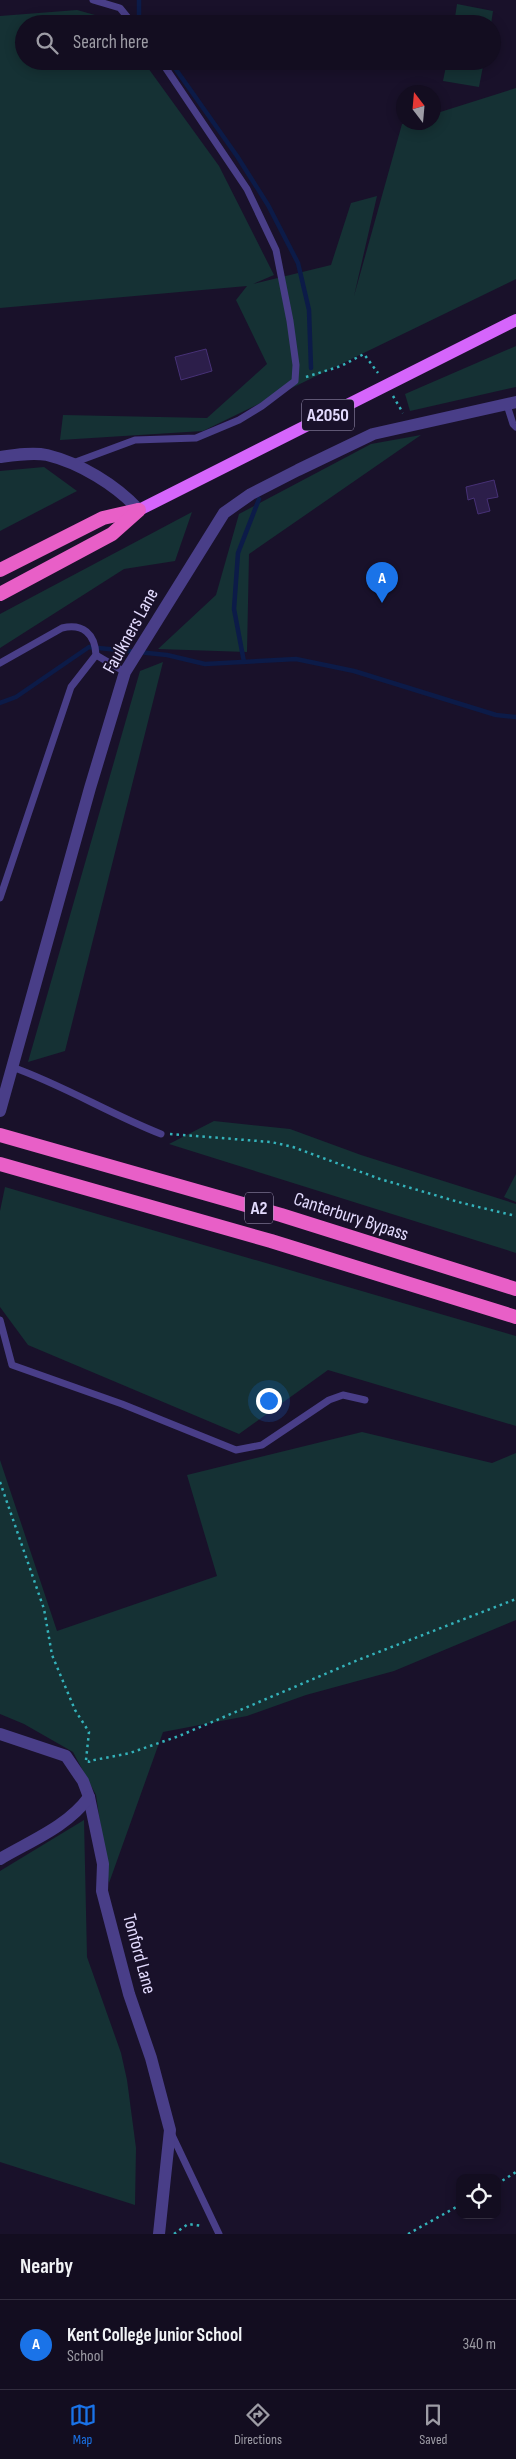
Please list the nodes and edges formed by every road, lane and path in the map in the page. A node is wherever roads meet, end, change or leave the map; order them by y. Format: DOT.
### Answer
graph roads {
  1 [pos="93,0"];
  2 [pos="126,15"];
  3 [pos="167,70"];
  4 [pos="516,320"];
  5 [pos="295,381"];
  6 [pos="387,385"];
  7 [pos="511,403"];
  8 [pos="410,426"];
  9 [pos="516,427"];
  10 [pos="0,457"];
  11 [pos="72,463"];
  12 [pos="139,510"];
  13 [pos="0,570"];
  14 [pos="0,594"];
  15 [pos="96,655"];
  16 [pos="0,663"];
  17 [pos="128,667"];
  18 [pos="0,898"];
  19 [pos="12,1067"];
  20 [pos="0,1109"];
  21 [pos="161,1134"];
  22 [pos="0,1135"];
  23 [pos="0,1164"];
  24 [pos="516,1216"];
  25 [pos="516,1289"];
  26 [pos="516,1317"];
  27 [pos="0,1320"];
  28 [pos="365,1400"];
  29 [pos="0,1482"];
  30 [pos="516,1599"];
  31 [pos="0,1734"];
  32 [pos="83,1781"];
  33 [pos="89,1797"];
  34 [pos="0,1859"];
  35 [pos="170,2130"];
  36 [pos="516,2173"];
  37 [pos="501,2182"];
  38 [pos="456,2207"];
  39 [pos="206,2226"];
  40 [pos="160,2234"];
  41 [pos="174,2234"];
  42 [pos="219,2234"];
  43 [pos="408,2234"];
  1 -- 2 [label="lane"];
  3 -- 5 [label="lane"];
  4 -- 6 [label="main road, A2050"];
  5 -- 6 [label="path"];
  5 -- 11 [label="lane"];
  6 -- 8 [label="path"];
  6 -- 12 [label="main road, A2050"];
  7 -- 8 [label="street, Faulkners Lane"];
  7 -- 9 [label="lane"];
  8 -- 17 [label="street, Faulkners Lane"];
  10 -- 11 [label="street"];
  11 -- 12 [label="street"];
  12 -- 13 [label="highway"];
  12 -- 14 [label="highway"];
  15 -- 16 [label="lane"];
  15 -- 17 [label="lane"];
  15 -- 18 [label="lane"];
  17 -- 19 [label="street, Faulkners Lane"];
  19 -- 20 [label="street, Faulkners Lane"];
  19 -- 21 [label="lane"];
  21 -- 24 [label="path"];
  22 -- 25 [label="highway, Canterbury Bypass / A2"];
  23 -- 26 [label="highway, A2"];
  27 -- 28 [label="lane"];
  29 -- 32 [label="path"];
  30 -- 32 [label="path"];
  31 -- 32 [label="street, Tonford Lane"];
  32 -- 33 [label="street, Tonford Lane"];
  33 -- 34 [label="street"];
  33 -- 35 [label="street, Tonford Lane"];
  35 -- 40 [label="street, Tonford Lane"];
  35 -- 42 [label="lane"];
  36 -- 37 [label="path"];
  38 -- 43 [label="path"];
  39 -- 41 [label="path"];
}
